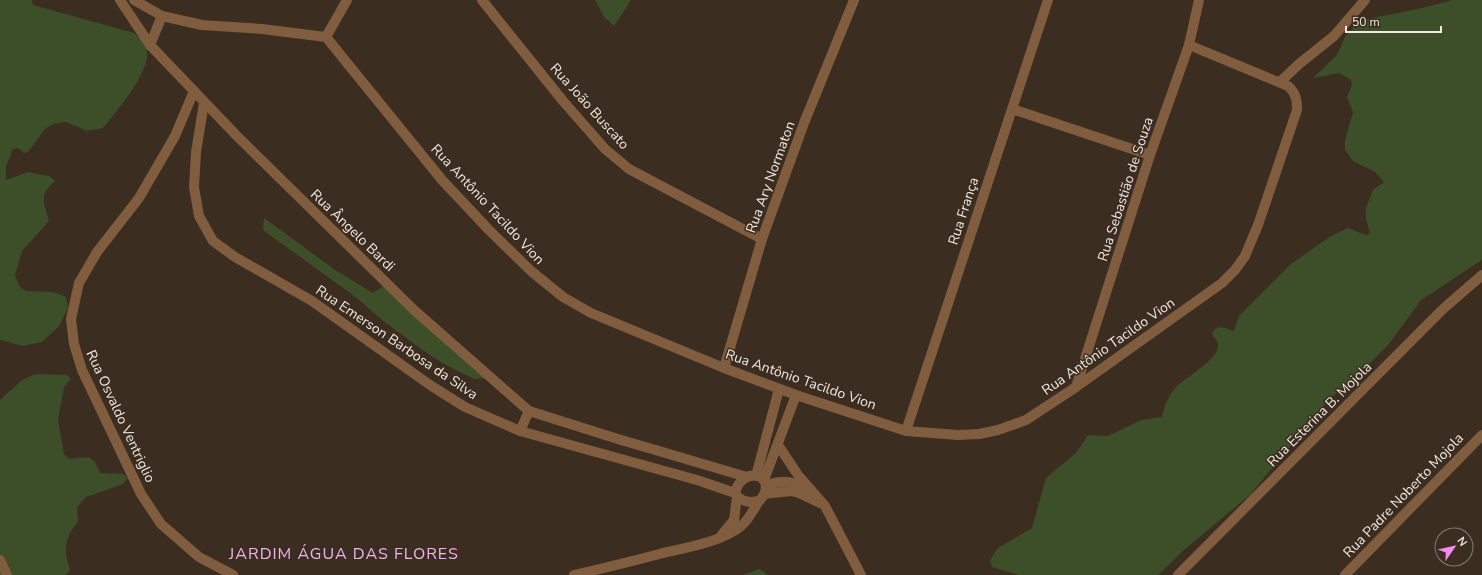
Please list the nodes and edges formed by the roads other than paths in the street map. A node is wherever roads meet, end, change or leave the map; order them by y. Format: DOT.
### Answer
graph roads {
  1 [pos="120,0"];
  2 [pos="134,0"];
  3 [pos="347,0"];
  4 [pos="482,0"];
  5 [pos="854,0"];
  6 [pos="1048,0"];
  7 [pos="1199,0"];
  8 [pos="1365,0"];
  9 [pos="162,16"];
  10 [pos="326,37"];
  11 [pos="150,45"];
  12 [pos="1189,46"];
  13 [pos="1280,82"];
  14 [pos="194,91"];
  15 [pos="204,103"];
  16 [pos="1012,109"];
  17 [pos="1150,155"];
  18 [pos="762,239"];
  19 [pos="1482,274"];
  20 [pos="724,368"];
  21 [pos="1076,387"];
  22 [pos="779,389"];
  23 [pos="796,395"];
  24 [pos="529,411"];
  25 [pos="906,430"];
  26 [pos="520,431"];
  27 [pos="1482,435"];
  28 [pos="778,445"];
  29 [pos="759,485"];
  30 [pos="809,488"];
  31 [pos="736,495"];
  32 [pos="824,506"];
  33 [pos="719,538"];
  34 [pos="0,560"];
  35 [pos="8,575"];
  36 [pos="233,575"];
  37 [pos="574,575"];
  38 [pos="861,575"];
  39 [pos="1178,575"];
  40 [pos="1345,575"];
  1 -- 11 [label="street, Rua Ângelo Bardi"];
  2 -- 9 [label="street"];
  3 -- 10 [label="street"];
  4 -- 18 [label="street, Rua João Buscato"];
  5 -- 18 [label="street, Rua Ary Normaton"];
  6 -- 16 [label="street, Rua França"];
  7 -- 12 [label="street, Rua Sebastião de Souza"];
  8 -- 13 [label="street"];
  9 -- 10 [label="street"];
  9 -- 11 [label="street"];
  10 -- 20 [label="street, Rua Antônio Tacildo Vion"];
  11 -- 14 [label="street, Rua Ângelo Bardi"];
  12 -- 13 [label="street, Rua Antônio Tacildo Vion"];
  12 -- 17 [label="street, Rua Sebastião de Souza"];
  13 -- 21 [label="street, Rua Antônio Tacildo Vion"];
  14 -- 15 [label="street, Rua Ângelo Bardi"];
  14 -- 36 [label="street, Rua Osvaldo Ventriglio"];
  15 -- 24 [label="street, Rua Ângelo Bardi"];
  15 -- 26 [label="street, Rua Emerson Barbosa da Silva"];
  16 -- 17 [label="street"];
  16 -- 25 [label="street, Rua França"];
  17 -- 21 [label="street, Rua Sebastião de Souza"];
  18 -- 20 [label="street, Rua Ary Normaton"];
  19 -- 39 [label="street, Rua Esterina B. Mojola"];
  20 -- 22 [label="street, Rua Antônio Tacildo Vion"];
  21 -- 25 [label="street, Rua Antônio Tacildo Vion"];
  22 -- 23 [label="street, Rua Antônio Tacildo Vion"];
  22 -- 29 [label="street"];
  23 -- 25 [label="street, Rua Antônio Tacildo Vion"];
  23 -- 28 [label="street"];
  24 -- 26 [label="street"];
  24 -- 29 [label="street"];
  26 -- 31 [label="street, Rua Emerson Barbosa da Silva"];
  27 -- 40 [label="street, Rua Padre Noberto Mojola"];
  28 -- 29 [label="street"];
  28 -- 30 [label="street"];
  29 -- 30 [label="street"];
  29 -- 31 [label="street"];
  29 -- 31 [label="street, Rua Emerson Barbosa da Silva"];
  29 -- 32 [label="street"];
  29 -- 33 [label="street"];
  30 -- 32 [label="street"];
  31 -- 33 [label="street"];
  32 -- 38 [label="street"];
  33 -- 37 [label="street"];
  34 -- 35 [label="street"];
}
